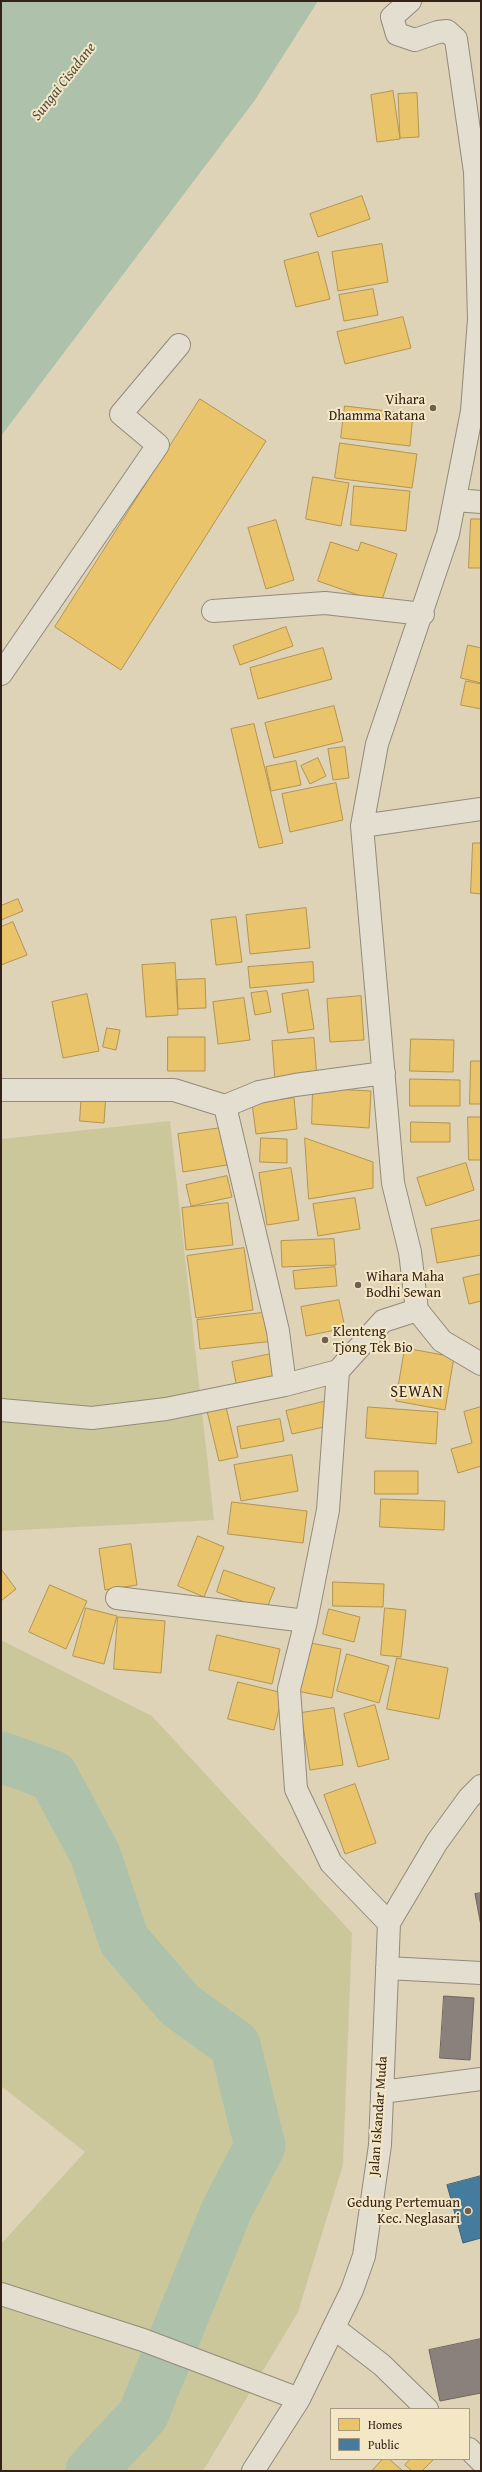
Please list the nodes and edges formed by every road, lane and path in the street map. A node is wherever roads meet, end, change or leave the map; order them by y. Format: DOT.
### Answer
graph roads {
  1 [pos="410,1"];
  2 [pos="478,170"];
  3 [pos="480,319"];
  4 [pos="179,345"];
  5 [pos="454,500"];
  6 [pos="481,502"];
  7 [pos="213,611"];
  8 [pos="423,614"];
  9 [pos="1,674"];
  10 [pos="481,809"];
  11 [pos="362,826"];
  12 [pos="384,1073"];
  13 [pos="1,1090"];
  14 [pos="225,1106"];
  15 [pos="417,1310"];
  16 [pos="481,1364"];
  17 [pos="338,1371"];
  18 [pos="285,1385"];
  19 [pos="1,1410"];
  20 [pos="117,1598"];
  21 [pos="306,1621"];
  22 [pos="481,1786"];
  23 [pos="389,1923"];
  24 [pos="387,1968"];
  25 [pos="481,1973"];
  26 [pos="481,2079"];
  27 [pos="382,2092"];
  28 [pos="1,2294"];
  29 [pos="334,2328"];
  30 [pos="298,2399"];
  31 [pos="426,2408"];
  32 [pos="470,2450"];
  33 [pos="481,2461"];
  34 [pos="253,2471"];
  1 -- 2 [label="street"];
  2 -- 3 [label="street"];
  3 -- 5 [label="street"];
  4 -- 9 [label="street"];
  5 -- 6 [label="street"];
  5 -- 8 [label="street"];
  7 -- 8 [label="street"];
  8 -- 11 [label="street"];
  10 -- 11 [label="street"];
  11 -- 12 [label="street"];
  12 -- 14 [label="street"];
  12 -- 15 [label="street"];
  13 -- 14 [label="street"];
  14 -- 18 [label="street"];
  15 -- 16 [label="street"];
  15 -- 17 [label="street"];
  17 -- 18 [label="street"];
  17 -- 21 [label="street"];
  18 -- 19 [label="street"];
  20 -- 21 [label="street"];
  21 -- 23 [label="street"];
  22 -- 23 [label="street, Jalan Iskandar Muda"];
  23 -- 24 [label="street, Jalan Iskandar Muda"];
  24 -- 25 [label="street"];
  24 -- 27 [label="street, Jalan Iskandar Muda"];
  26 -- 27 [label="street"];
  27 -- 29 [label="street, Jalan Iskandar Muda"];
  28 -- 30 [label="street"];
  29 -- 30 [label="street, Jalan Iskandar Muda"];
  29 -- 31 [label="street"];
  30 -- 34 [label="street, Jalan Iskandar Muda"];
  32 -- 33 [label="street"];
}
